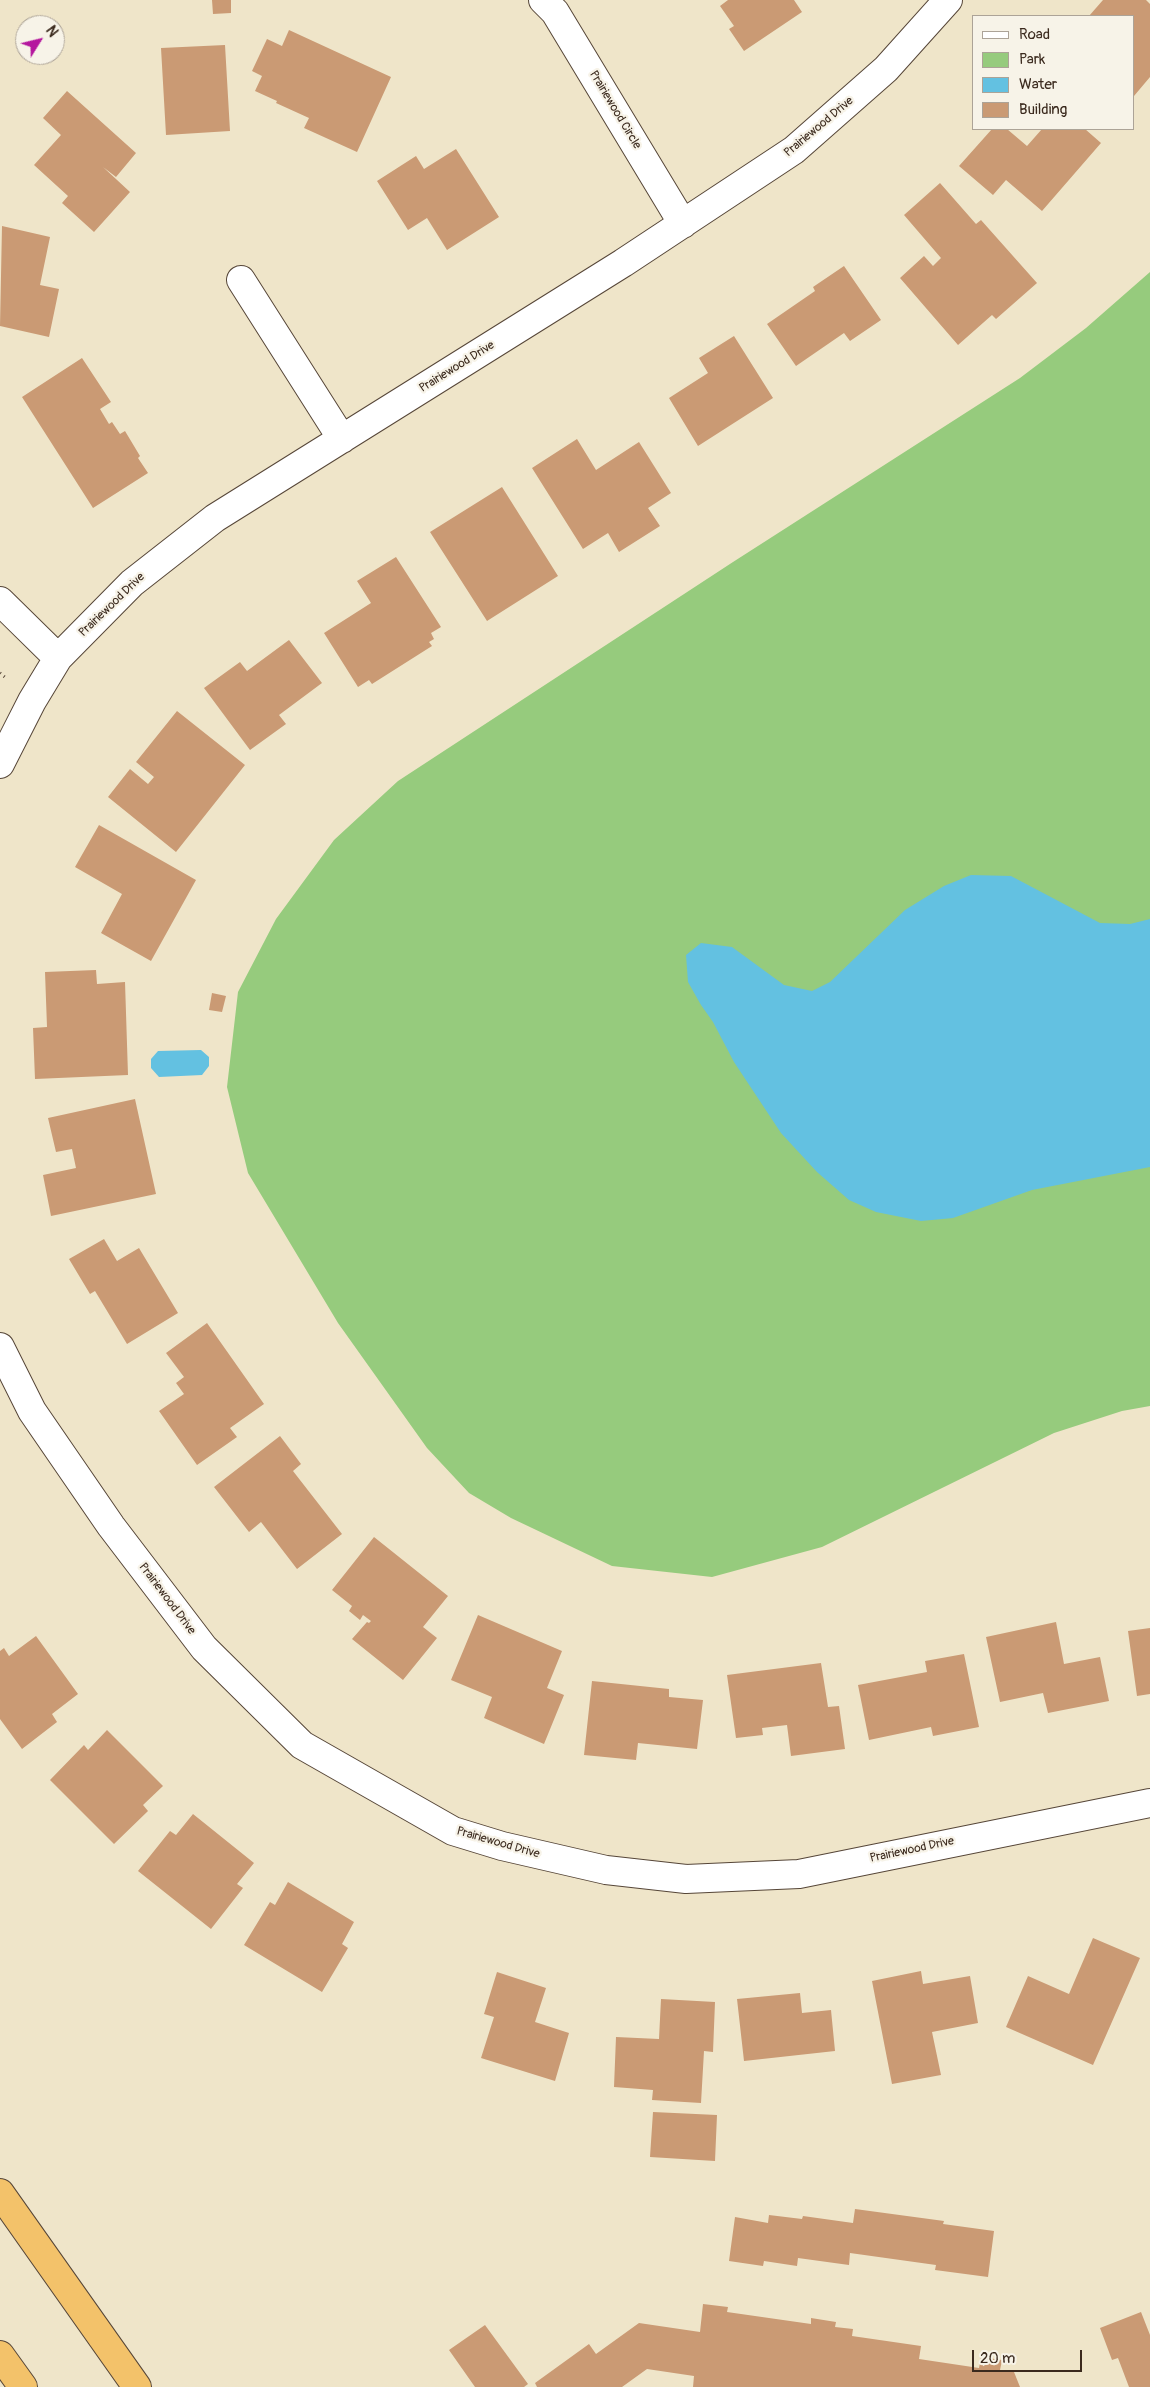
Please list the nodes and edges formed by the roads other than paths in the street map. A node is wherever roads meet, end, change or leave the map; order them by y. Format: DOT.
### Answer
graph roads {
  1 [pos="543,0"];
  2 [pos="948,0"];
  3 [pos="683,224"];
  4 [pos="241,280"];
  5 [pos="342,439"];
  6 [pos="0,601"];
  7 [pos="58,658"];
  8 [pos="0,764"];
  9 [pos="0,1347"];
  10 [pos="1150,1803"];
  11 [pos="0,2193"];
  12 [pos="0,2355"];
  13 [pos="23,2387"];
  14 [pos="138,2387"];
  1 -- 3 [label="street, Prairiewood Circle"];
  2 -- 3 [label="street, Prairiewood Drive"];
  3 -- 5 [label="street, Prairiewood Drive"];
  4 -- 5 [label="street"];
  5 -- 7 [label="street, Prairiewood Drive"];
  6 -- 7 [label="street"];
  7 -- 8 [label="street, Prairiewood Drive"];
  9 -- 10 [label="street, Prairiewood Drive"];
  11 -- 14 [label="highway"];
  12 -- 13 [label="highway"];
}
